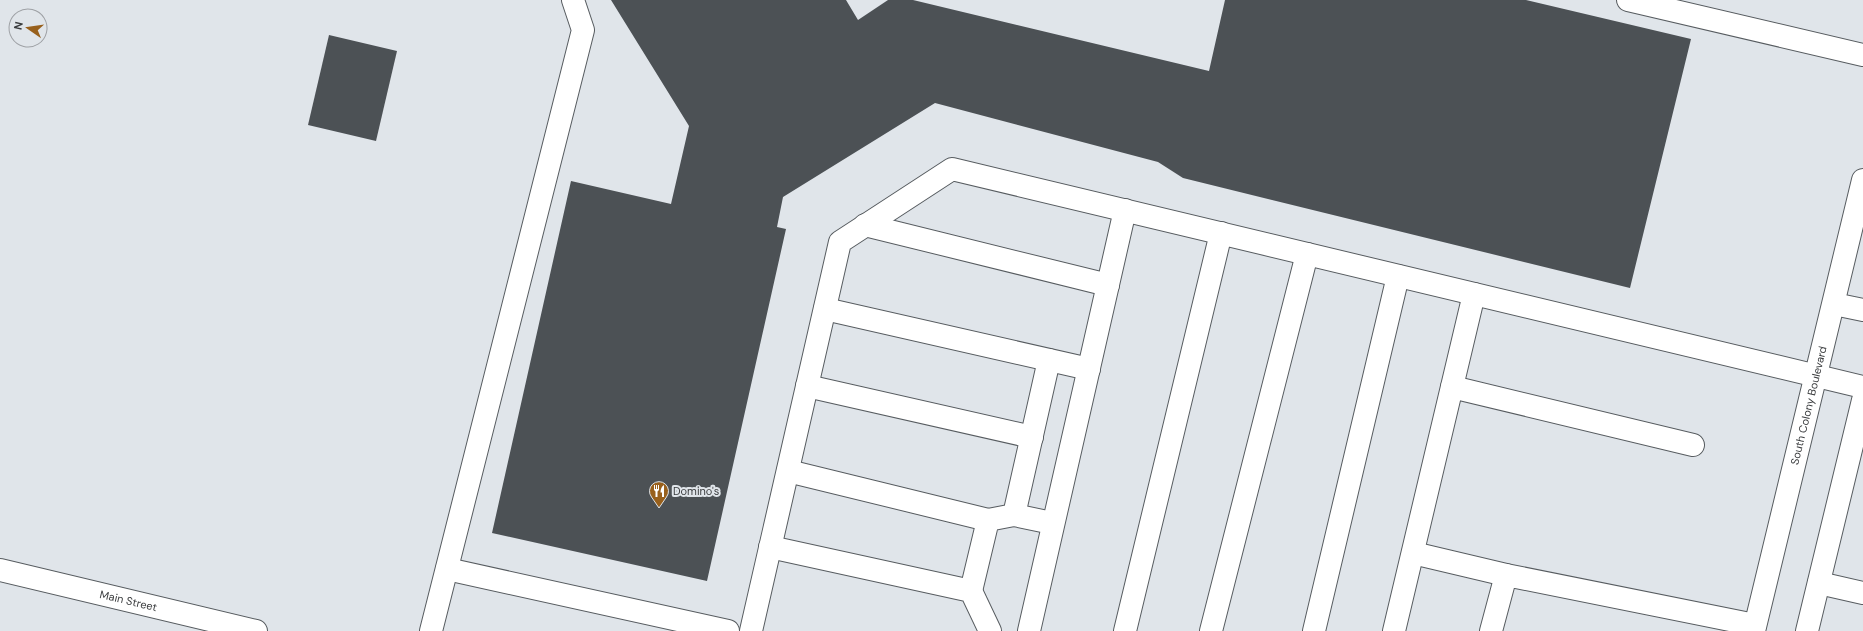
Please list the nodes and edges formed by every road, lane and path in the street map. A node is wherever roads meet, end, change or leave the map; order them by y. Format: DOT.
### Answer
graph roads {
  1 [pos="573,0"];
  2 [pos="1628,0"];
  3 [pos="1863,55"];
  4 [pos="1863,180"];
  5 [pos="1125,210"];
  6 [pos="865,225"];
  7 [pos="1221,233"];
  8 [pos="1307,254"];
  9 [pos="1398,276"];
  10 [pos="1108,285"];
  11 [pos="1474,294"];
  12 [pos="1834,304"];
  13 [pos="824,309"];
  14 [pos="1863,310"];
  15 [pos="1049,360"];
  16 [pos="1089,369"];
  17 [pos="1817,376"];
  18 [pos="807,386"];
  19 [pos="1452,387"];
  20 [pos="1863,387"];
  21 [pos="1863,400"];
  22 [pos="1032,437"];
  23 [pos="1693,445"];
  24 [pos="788,471"];
  25 [pos="1014,516"];
  26 [pos="988,520"];
  27 [pos="1052,524"];
  28 [pos="770,547"];
  29 [pos="1413,553"];
  30 [pos="447,569"];
  31 [pos="0,570"];
  32 [pos="1506,575"];
  33 [pos="1819,583"];
  34 [pos="971,591"];
  35 [pos="1863,592"];
  36 [pos="1755,628"];
  37 [pos="256,631"];
  38 [pos="431,631"];
  39 [pos="728,631"];
  40 [pos="751,631"];
  41 [pos="990,631"];
  42 [pos="1029,631"];
  43 [pos="1125,631"];
  44 [pos="1211,631"];
  45 [pos="1314,631"];
  46 [pos="1394,631"];
  47 [pos="1491,631"];
  48 [pos="1807,631"];
  1 -- 30 [label="main road"];
  2 -- 3 [label="main road"];
  4 -- 12 [label="main road, South Colony Boulevard"];
  5 -- 6 [label="main road"];
  5 -- 7 [label="main road"];
  5 -- 10 [label="main road"];
  6 -- 10 [label="main road"];
  6 -- 13 [label="main road"];
  7 -- 8 [label="main road"];
  7 -- 43 [label="main road"];
  8 -- 9 [label="main road"];
  8 -- 44 [label="main road"];
  9 -- 11 [label="main road"];
  9 -- 45 [label="main road"];
  10 -- 16 [label="main road"];
  11 -- 17 [label="main road"];
  11 -- 19 [label="main road"];
  12 -- 14 [label="main road"];
  12 -- 17 [label="main road, South Colony Boulevard"];
  13 -- 15 [label="main road"];
  13 -- 18 [label="main road"];
  15 -- 16 [label="main road"];
  15 -- 22 [label="main road"];
  16 -- 27 [label="main road"];
  17 -- 20 [label="main road"];
  17 -- 36 [label="main road, South Colony Boulevard"];
  18 -- 22 [label="main road"];
  18 -- 24 [label="main road"];
  19 -- 23 [label="main road"];
  19 -- 29 [label="main road"];
  21 -- 33 [label="main road"];
  22 -- 25 [label="main road"];
  24 -- 26 [label="main road"];
  24 -- 28 [label="main road"];
  25 -- 26 [label="main road"];
  25 -- 27 [label="main road"];
  26 -- 34 [label="main road"];
  27 -- 42 [label="main road"];
  28 -- 34 [label="main road"];
  28 -- 40 [label="main road"];
  29 -- 32 [label="main road"];
  29 -- 46 [label="main road"];
  30 -- 38 [label="main road"];
  30 -- 39 [label="main road"];
  31 -- 37 [label="main road, Main Street"];
  32 -- 36 [label="main road"];
  32 -- 47 [label="main road"];
  33 -- 35 [label="main road"];
  33 -- 48 [label="main road"];
  34 -- 41 [label="main road"];
}
